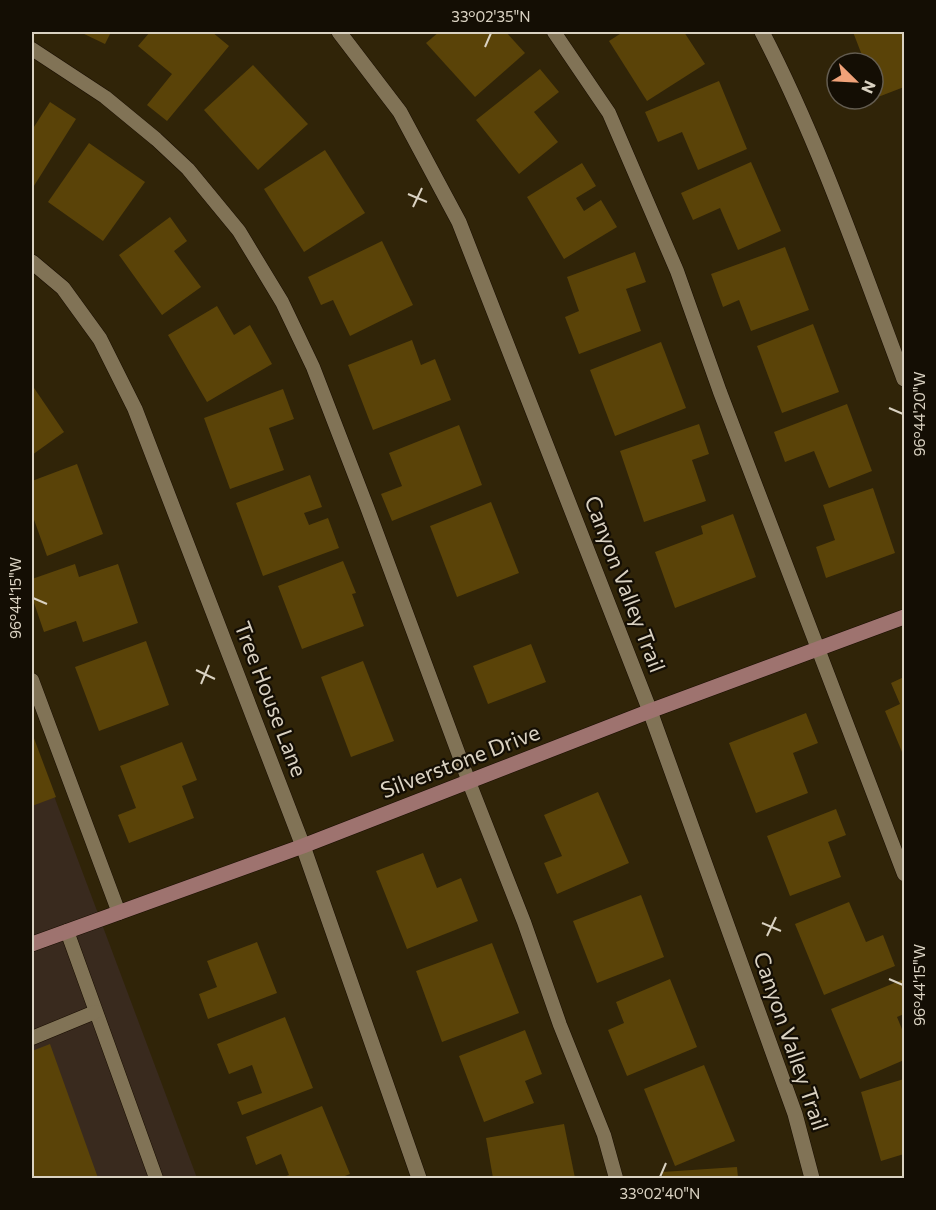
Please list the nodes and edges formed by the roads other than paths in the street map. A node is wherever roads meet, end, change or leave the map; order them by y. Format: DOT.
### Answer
graph roads {
  1 [pos="339,32"];
  2 [pos="554,32"];
  3 [pos="762,32"];
  4 [pos="32,50"];
  5 [pos="32,262"];
  6 [pos="904,379"];
  7 [pos="904,617"];
  8 [pos="818,649"];
  9 [pos="32,680"];
  10 [pos="650,711"];
  11 [pos="469,782"];
  12 [pos="303,846"];
  13 [pos="904,874"];
  14 [pos="119,913"];
  15 [pos="67,931"];
  16 [pos="32,944"];
  17 [pos="95,1012"];
  18 [pos="32,1038"];
  19 [pos="156,1179"];
  20 [pos="419,1179"];
  21 [pos="616,1179"];
  22 [pos="812,1179"];
  1 -- 10 [label="street, Canyon Valley Trail"];
  2 -- 8 [label="lane"];
  3 -- 6 [label="street"];
  4 -- 11 [label="lane"];
  5 -- 12 [label="street, Tree House Lane"];
  7 -- 8 [label="street, Silverstone Drive"];
  8 -- 10 [label="street, Silverstone Drive"];
  8 -- 13 [label="lane"];
  9 -- 14 [label="lane"];
  10 -- 11 [label="street, Silverstone Drive"];
  10 -- 22 [label="street, Canyon Valley Trail"];
  11 -- 12 [label="street, Silverstone Drive"];
  11 -- 21 [label="lane"];
  12 -- 14 [label="street, Silverstone Drive"];
  12 -- 20 [label="street, Tree House Lane"];
  14 -- 15 [label="street, Silverstone Drive"];
  15 -- 16 [label="street, Silverstone Drive"];
  15 -- 17 [label="lane"];
  17 -- 18 [label="lane"];
  17 -- 19 [label="lane"];
}
